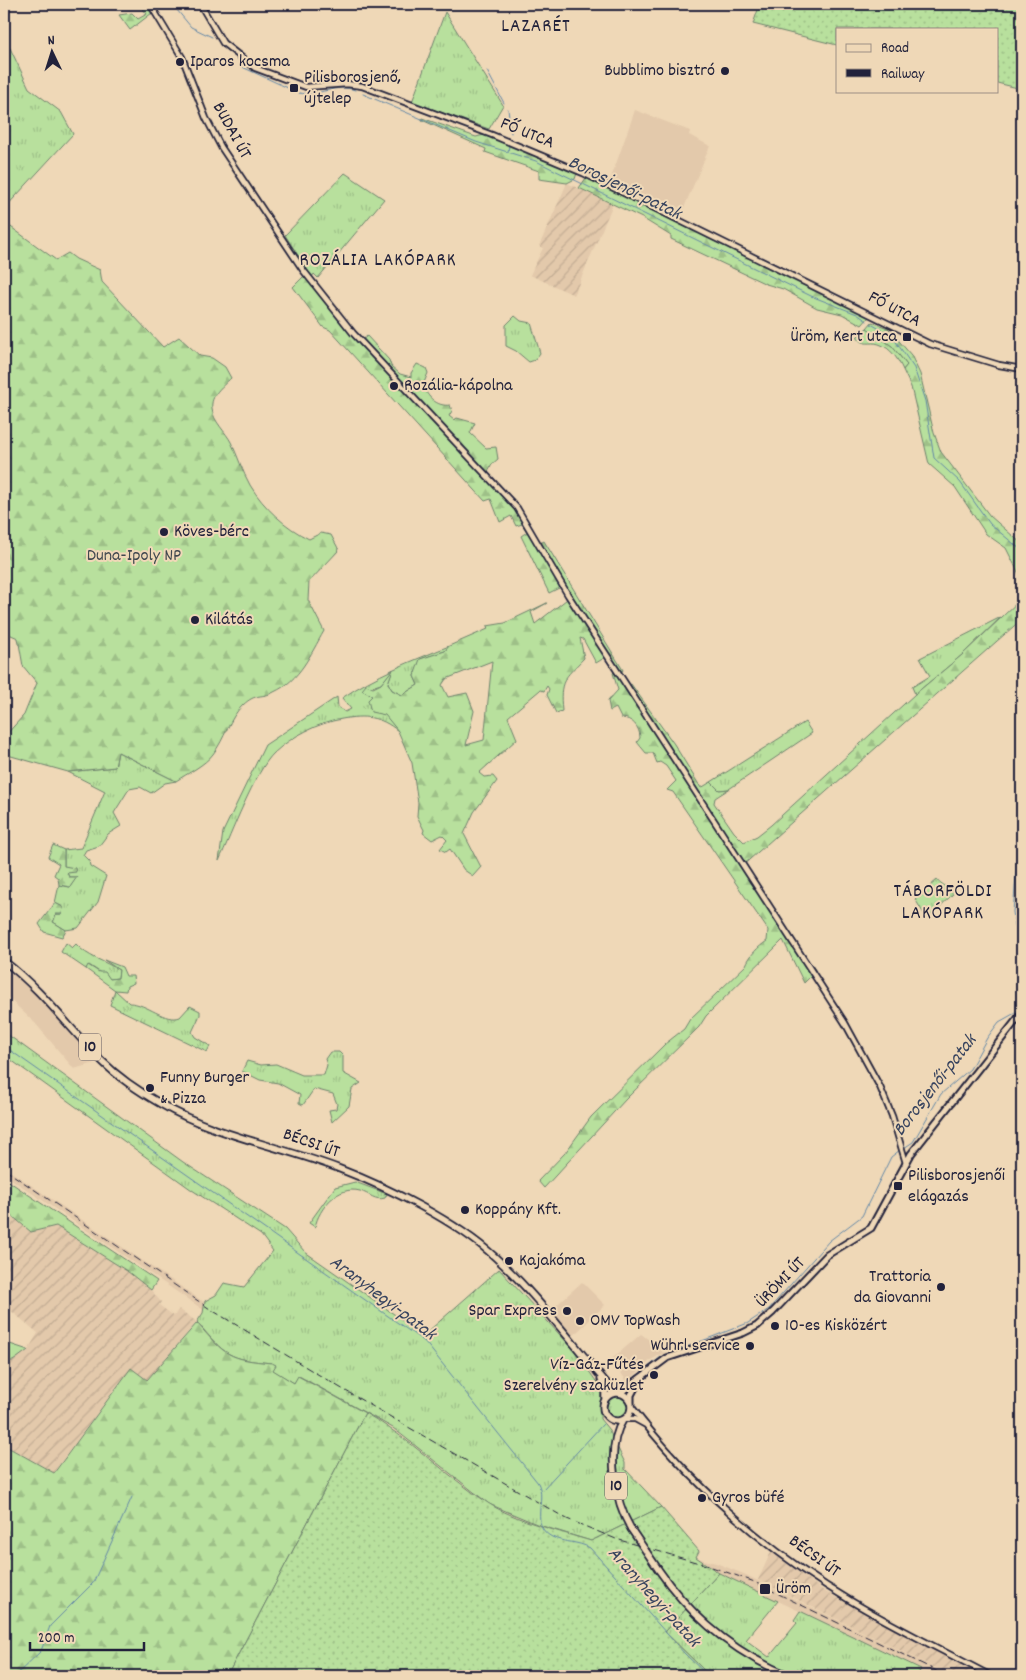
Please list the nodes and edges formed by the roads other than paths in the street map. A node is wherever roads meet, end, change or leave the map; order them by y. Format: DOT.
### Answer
graph roads {
  1 [pos="150,4"];
  2 [pos="200,4"];
  3 [pos="1022,369"];
  4 [pos="4,961"];
  5 [pos="1022,1013"];
  6 [pos="906,1163"];
  7 [pos="598,1372"];
  8 [pos="639,1380"];
  9 [pos="619,1392"];
  10 [pos="605,1398"];
  11 [pos="631,1404"];
  12 [pos="624,1419"];
  13 [pos="610,1420"];
  14 [pos="647,1426"];
  15 [pos="616,1440"];
  16 [pos="790,1676"];
  17 [pos="991,1676"];
  1 -- 6 [label="street, BUDAI ÚT"];
  2 -- 3 [label="street, FŐ UTCA"];
  4 -- 7 [label="main road, BÉCSI ÚT / 10"];
  5 -- 6 [label="main road, ÜRÖMI ÚT"];
  6 -- 8 [label="main road, ÜRÖMI ÚT"];
  7 -- 9 [label="main road, BÉCSI ÚT / 10"];
  7 -- 10 [label="main road, BÉCSI ÚT / 10"];
  8 -- 9 [label="main road, ÜRÖMI ÚT"];
  8 -- 11 [label="main road"];
  9 -- 10 [label="main road"];
  9 -- 11 [label="main road, 10"];
  10 -- 13 [label="main road, 10"];
  11 -- 12 [label="main road, 10"];
  11 -- 14 [label="street, BÉCSI ÚT"];
  12 -- 13 [label="main road"];
  12 -- 14 [label="street, BÉCSI ÚT"];
  12 -- 15 [label="main road, 10"];
  13 -- 15 [label="main road, 10"];
  14 -- 17 [label="street, BÉCSI ÚT"];
  15 -- 16 [label="main road, 10, bridge"];
}
